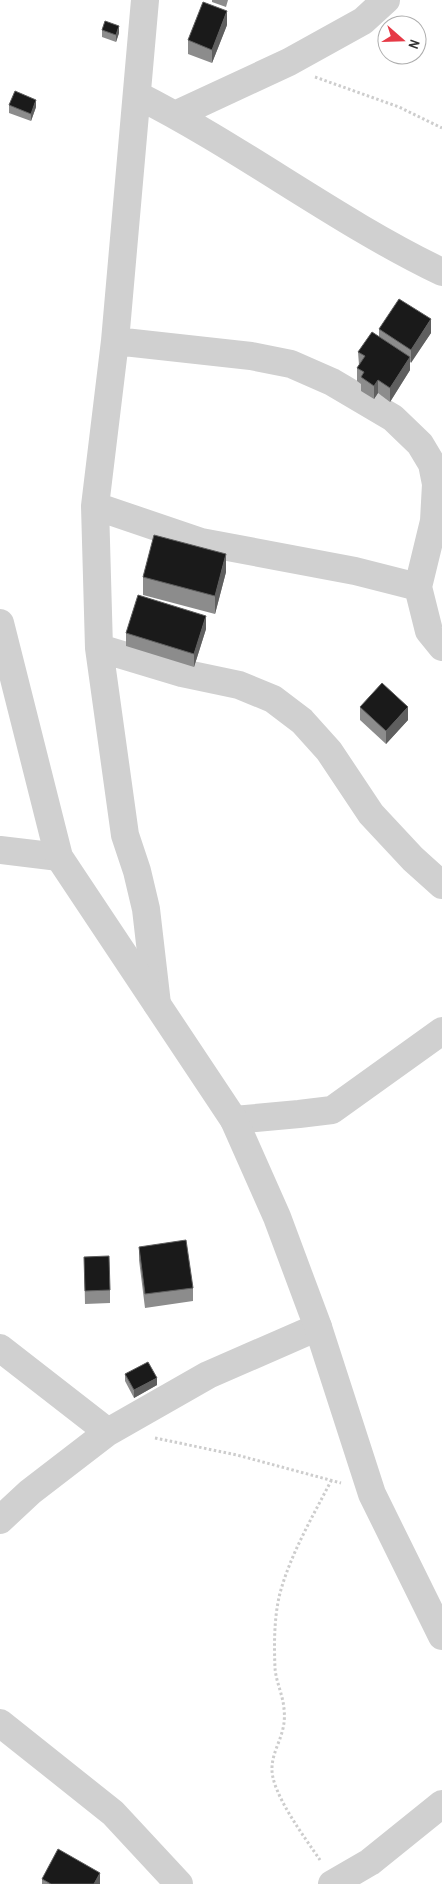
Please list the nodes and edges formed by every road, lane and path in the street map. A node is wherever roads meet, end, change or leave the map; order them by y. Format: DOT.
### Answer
graph roads {
  1 [pos="145,0"];
  2 [pos="386,0"];
  3 [pos="289,62"];
  4 [pos="137,95"];
  5 [pos="175,114"];
  6 [pos="442,128"];
  7 [pos="442,272"];
  8 [pos="115,341"];
  9 [pos="94,506"];
  10 [pos="418,587"];
  11 [pos="0,623"];
  12 [pos="442,647"];
  13 [pos="99,648"];
  14 [pos="0,850"];
  15 [pos="60,857"];
  16 [pos="442,885"];
  17 [pos="157,1004"];
  18 [pos="442,1031"];
  19 [pos="234,1120"];
  20 [pos="318,1327"];
  21 [pos="0,1348"];
  22 [pos="113,1430"];
  23 [pos="332,1479"];
  24 [pos="372,1494"];
  25 [pos="0,1520"];
  26 [pos="442,1636"];
  27 [pos="0,1723"];
  28 [pos="442,1804"];
  29 [pos="333,1883"];
  30 [pos="179,1884"];
  1 -- 4 [label="street"];
  2 -- 3 [label="street"];
  3 -- 5 [label="street"];
  3 -- 6 [label="path"];
  4 -- 5 [label="street"];
  4 -- 8 [label="street"];
  5 -- 7 [label="street"];
  8 -- 9 [label="street"];
  8 -- 10 [label="street"];
  9 -- 10 [label="street"];
  9 -- 13 [label="street"];
  10 -- 12 [label="street"];
  11 -- 15 [label="street"];
  13 -- 16 [label="street"];
  13 -- 17 [label="street"];
  14 -- 15 [label="street"];
  15 -- 17 [label="street"];
  17 -- 19 [label="street"];
  18 -- 19 [label="street"];
  19 -- 20 [label="street"];
  20 -- 22 [label="street"];
  20 -- 24 [label="street"];
  21 -- 22 [label="street"];
  22 -- 23 [label="path"];
  22 -- 25 [label="street"];
  23 -- 24 [label="path"];
  23 -- 29 [label="path"];
  24 -- 26 [label="street"];
  27 -- 30 [label="street"];
  28 -- 29 [label="street"];
}
